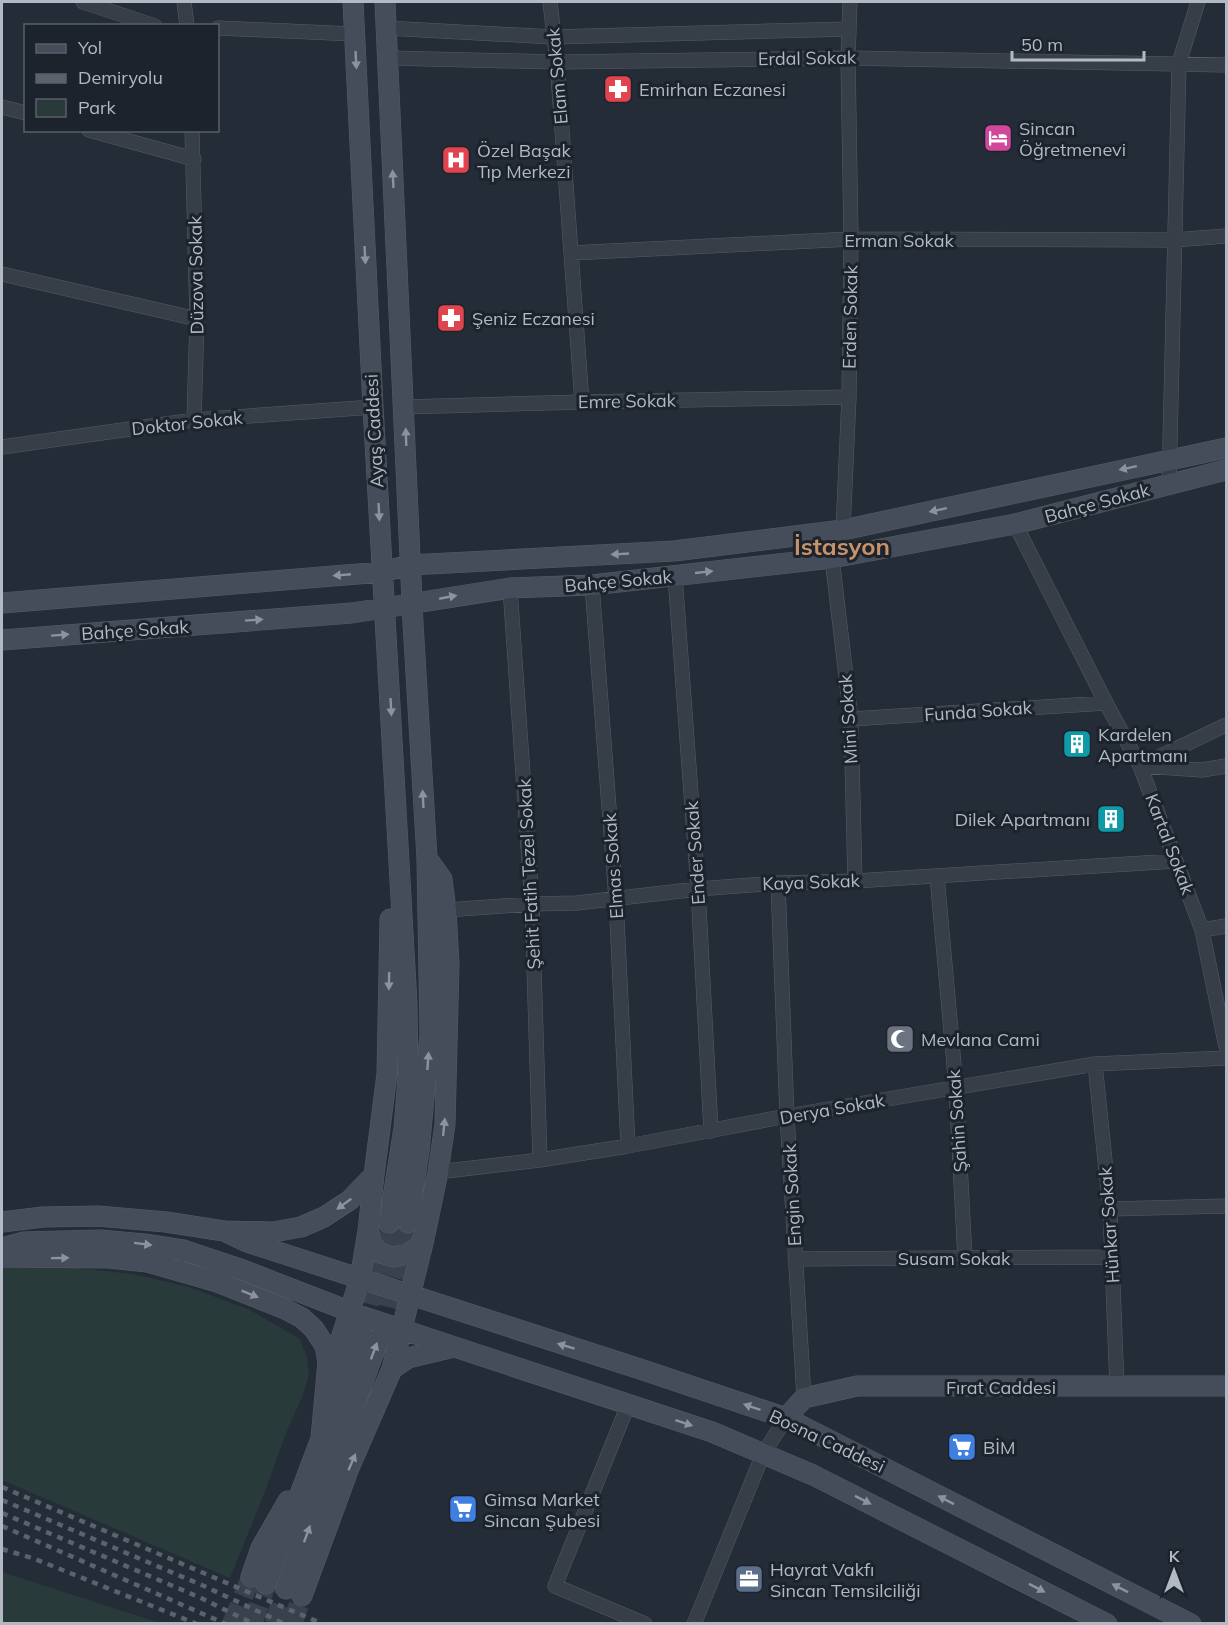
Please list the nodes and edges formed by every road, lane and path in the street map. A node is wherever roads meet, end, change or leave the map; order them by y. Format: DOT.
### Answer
graph roads {
  1 [pos="83,2"];
  2 [pos="184,2"];
  3 [pos="353,2"];
  4 [pos="385,2"];
  5 [pos="550,2"];
  6 [pos="850,2"];
  7 [pos="1197,2"];
  8 [pos="149,24"];
  9 [pos="187,24"];
  10 [pos="219,28"];
  11 [pos="386,28"];
  12 [pos="849,29"];
  13 [pos="354,34"];
  14 [pos="553,37"];
  15 [pos="848,57"];
  16 [pos="388,58"];
  17 [pos="557,62"];
  18 [pos="1179,63"];
  19 [pos="1227,64"];
  20 [pos="2,107"];
  21 [pos="24,112"];
  22 [pos="96,132"];
  23 [pos="192,132"];
  24 [pos="194,159"];
  25 [pos="1227,236"];
  26 [pos="851,239"];
  27 [pos="1174,240"];
  28 [pos="572,254"];
  29 [pos="5,276"];
  30 [pos="197,319"];
  31 [pos="849,398"];
  32 [pos="582,402"];
  33 [pos="373,406"];
  34 [pos="404,407"];
  35 [pos="194,420"];
  36 [pos="2,447"];
  37 [pos="1227,448"];
  38 [pos="1170,459"];
  39 [pos="1227,470"];
  40 [pos="1169,484"];
  41 [pos="1015,524"];
  42 [pos="843,530"];
  43 [pos="832,558"];
  44 [pos="410,565"];
  45 [pos="382,572"];
  46 [pos="675,576"];
  47 [pos="592,585"];
  48 [pos="510,588"];
  49 [pos="2,603"];
  50 [pos="412,605"];
  51 [pos="385,607"];
  52 [pos="2,640"];
  53 [pos="1106,703"];
  54 [pos="851,719"];
  55 [pos="1227,725"];
  56 [pos="1140,766"];
  57 [pos="1227,766"];
  58 [pos="427,858"];
  59 [pos="400,860"];
  60 [pos="1176,861"];
  61 [pos="937,876"];
  62 [pos="855,881"];
  63 [pos="778,883"];
  64 [pos="698,889"];
  65 [pos="616,899"];
  66 [pos="532,904"];
  67 [pos="446,910"];
  68 [pos="1227,926"];
  69 [pos="1202,930"];
  70 [pos="1227,1047"];
  71 [pos="1227,1058"];
  72 [pos="1095,1064"];
  73 [pos="956,1087"];
  74 [pos="787,1116"];
  75 [pos="711,1131"];
  76 [pos="628,1146"];
  77 [pos="540,1160"];
  78 [pos="438,1172"];
  79 [pos="374,1175"];
  80 [pos="1227,1206"];
  81 [pos="1110,1209"];
  82 [pos="2,1222"];
  83 [pos="224,1231"];
  84 [pos="368,1231"];
  85 [pos="425,1234"];
  86 [pos="2,1248"];
  87 [pos="2,1257"];
  88 [pos="1112,1257"];
  89 [pos="795,1259"];
  90 [pos="965,1259"];
  91 [pos="360,1279"];
  92 [pos="409,1296"];
  93 [pos="349,1311"];
  94 [pos="402,1329"];
  95 [pos="456,1347"];
  96 [pos="392,1368"];
  97 [pos="327,1383"];
  98 [pos="1227,1386"];
  99 [pos="1117,1387"];
  100 [pos="804,1398"];
  101 [pos="628,1405"];
  102 [pos="786,1418"];
  103 [pos="321,1438"];
  104 [pos="763,1454"];
  105 [pos="258,1580"];
  106 [pos="645,1623"];
  107 [pos="694,1623"];
  108 [pos="1107,1623"];
  109 [pos="1191,1623"];
  1 -- 8 [label="street"];
  2 -- 9 [label="street"];
  3 -- 13 [label="street, Ayaş Caddesi"];
  4 -- 11 [label="street, Ayaş Caddesi"];
  5 -- 14 [label="street, Elam Sokak"];
  6 -- 12 [label="street, Erden Sokak"];
  7 -- 18 [label="street"];
  10 -- 13 [label="street"];
  11 -- 14 [label="street"];
  11 -- 16 [label="street, Ayaş Caddesi"];
  12 -- 14 [label="street"];
  12 -- 15 [label="street, Erden Sokak"];
  13 -- 33 [label="street, Ayaş Caddesi, one-way"];
  14 -- 17 [label="street, Elam Sokak"];
  15 -- 17 [label="street, Erdal Sokak"];
  15 -- 18 [label="street, Erdal Sokak"];
  15 -- 26 [label="street, Erden Sokak"];
  16 -- 17 [label="street, Erdal Sokak"];
  34 -- 16 [label="street, Ayaş Caddesi, one-way"];
  17 -- 28 [label="street, Elam Sokak"];
  18 -- 19 [label="street, Erdal Sokak"];
  18 -- 27 [label="street"];
  20 -- 21 [label="street"];
  22 -- 24 [label="street"];
  23 -- 24 [label="street, Düzova Sokak"];
  24 -- 30 [label="street, Düzova Sokak"];
  25 -- 27 [label="street, Erman Sokak"];
  26 -- 27 [label="street, Erman Sokak"];
  26 -- 28 [label="street, Erman Sokak"];
  26 -- 31 [label="street, Erden Sokak"];
  27 -- 38 [label="street"];
  28 -- 32 [label="street, Elam Sokak"];
  29 -- 30 [label="street"];
  30 -- 35 [label="street, Düzova Sokak"];
  31 -- 32 [label="street, Emre Sokak"];
  31 -- 42 [label="street, Erden Sokak"];
  32 -- 34 [label="street, Emre Sokak"];
  33 -- 35 [label="street, Doktor Sokak"];
  33 -- 45 [label="street, Ayaş Caddesi, one-way"];
  44 -- 34 [label="street, Ayaş Caddesi, one-way"];
  35 -- 36 [label="street, Doktor Sokak"];
  37 -- 38 [label="street, Bahçe Sokak"];
  38 -- 40 [label="street"];
  38 -- 42 [label="street, Bahçe Sokak, one-way"];
  39 -- 40 [label="street, Bahçe Sokak"];
  40 -- 41 [label="street, Bahçe Sokak"];
  41 -- 43 [label="street, Bahçe Sokak"];
  41 -- 53 [label="street, Kartal Sokak"];
  42 -- 43 [label="street, Erden Sokak"];
  42 -- 44 [label="street, Bahçe Sokak, one-way"];
  46 -- 43 [label="street, Bahçe Sokak, one-way"];
  43 -- 54 [label="street, Mini Sokak"];
  44 -- 45 [label="street, Bahçe Sokak"];
  44 -- 50 [label="street, Ayaş Caddesi"];
  45 -- 49 [label="street, Bahçe Sokak, one-way"];
  45 -- 51 [label="street, Ayaş Caddesi"];
  46 -- 47 [label="street, Bahçe Sokak"];
  46 -- 64 [label="street, Ender Sokak"];
  47 -- 48 [label="street, Bahçe Sokak"];
  47 -- 65 [label="street, Elmas Sokak"];
  50 -- 48 [label="street, Bahçe Sokak, one-way"];
  48 -- 66 [label="street, Şehit Fatih Tezel Sokak"];
  50 -- 51 [label="street, Bahçe Sokak"];
  58 -- 50 [label="street, Ayaş Caddesi, one-way"];
  52 -- 51 [label="street, Bahçe Sokak, one-way"];
  51 -- 59 [label="street, Ayaş Caddesi, one-way"];
  53 -- 54 [label="street, Funda Sokak"];
  53 -- 56 [label="street, Kartal Sokak"];
  54 -- 62 [label="street, Mini Sokak"];
  55 -- 56 [label="street"];
  56 -- 57 [label="street"];
  56 -- 60 [label="street, Kartal Sokak"];
  59 -- 58 [label="street, Ayaş Caddesi, one-way"];
  58 -- 67 [label="street"];
  59 -- 79 [label="street, one-way"];
  60 -- 61 [label="street, Kaya Sokak"];
  60 -- 69 [label="street, Kartal Sokak"];
  61 -- 62 [label="street, Kaya Sokak"];
  61 -- 73 [label="street, Şahin Sokak"];
  62 -- 63 [label="street, Kaya Sokak"];
  63 -- 64 [label="street, Kaya Sokak"];
  63 -- 74 [label="street, Engin Sokak"];
  64 -- 65 [label="street, Kaya Sokak"];
  64 -- 75 [label="street, Ender Sokak"];
  65 -- 66 [label="street, Kaya Sokak"];
  65 -- 76 [label="street, Elmas Sokak"];
  66 -- 67 [label="street, Kaya Sokak"];
  66 -- 77 [label="street, Şehit Fatih Tezel Sokak"];
  78 -- 67 [label="street, one-way"];
  68 -- 69 [label="street"];
  69 -- 70 [label="street, Kartal Sokak"];
  71 -- 72 [label="street, Derya Sokak"];
  72 -- 73 [label="street, Derya Sokak"];
  72 -- 81 [label="street, Hünkar Sokak"];
  73 -- 74 [label="street, Derya Sokak"];
  73 -- 90 [label="street, Şahin Sokak"];
  74 -- 75 [label="street, Derya Sokak"];
  74 -- 89 [label="street, Engin Sokak"];
  75 -- 76 [label="street, Derya Sokak"];
  76 -- 77 [label="street, Derya Sokak"];
  77 -- 78 [label="street, Derya Sokak"];
  78 -- 85 [label="street"];
  79 -- 83 [label="street, one-way"];
  79 -- 84 [label="street"];
  80 -- 81 [label="street"];
  81 -- 88 [label="street, Hünkar Sokak"];
  82 -- 83 [label="street"];
  83 -- 91 [label="street, Bosna Caddesi"];
  84 -- 85 [label="street"];
  84 -- 91 [label="street"];
  85 -- 92 [label="street"];
  86 -- 93 [label="street, Bosna Caddesi, one-way"];
  87 -- 97 [label="street, one-way"];
  88 -- 90 [label="street, Susam Sokak"];
  88 -- 99 [label="street, Hünkar Sokak"];
  89 -- 90 [label="street, Susam Sokak"];
  89 -- 100 [label="street, Engin Sokak"];
  91 -- 92 [label="street, Bosna Caddesi"];
  91 -- 93 [label="street"];
  92 -- 94 [label="street"];
  102 -- 92 [label="street, Bosna Caddesi, one-way"];
  93 -- 94 [label="street, Bosna Caddesi"];
  93 -- 97 [label="street"];
  94 -- 95 [label="street, Bosna Caddesi"];
  94 -- 96 [label="street"];
  95 -- 96 [label="street"];
  95 -- 101 [label="street, Bosna Caddesi"];
  96 -- 103 [label="street"];
  97 -- 103 [label="street"];
  98 -- 99 [label="street, Fırat Caddesi"];
  99 -- 100 [label="street, Fırat Caddesi"];
  100 -- 102 [label="street"];
  101 -- 104 [label="street, Bosna Caddesi, one-way"];
  101 -- 106 [label="street"];
  102 -- 104 [label="street"];
  109 -- 102 [label="street, Bosna Caddesi, one-way"];
  103 -- 105 [label="street"];
  104 -- 107 [label="street"];
  104 -- 108 [label="street, Bosna Caddesi, one-way"];
}
